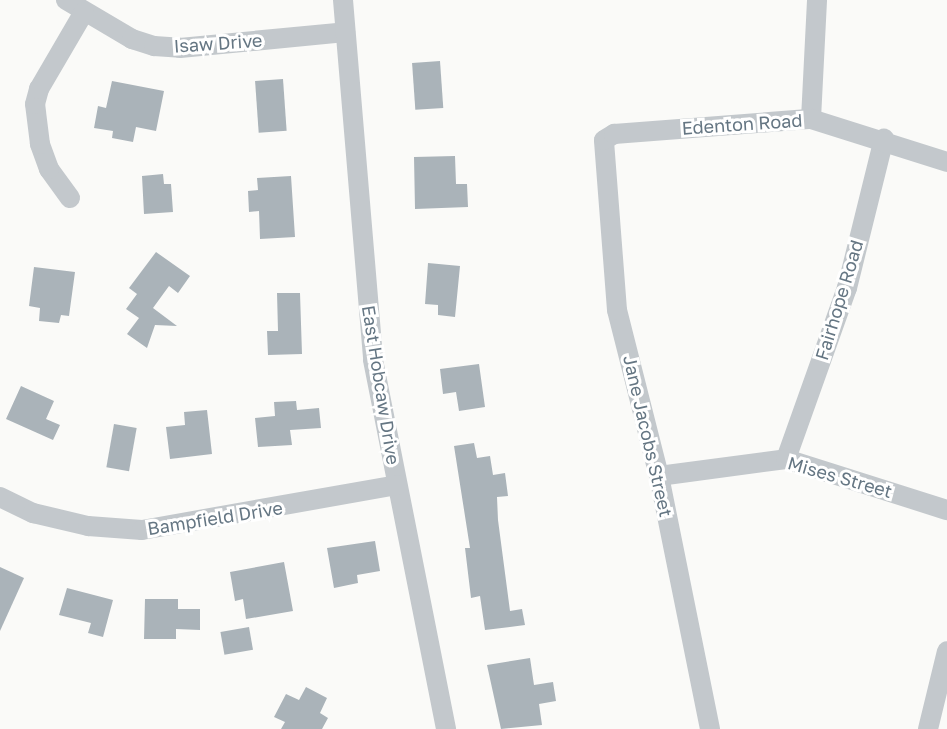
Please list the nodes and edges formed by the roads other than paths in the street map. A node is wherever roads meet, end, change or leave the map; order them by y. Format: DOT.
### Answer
graph roads {
  1 [pos="66,0"];
  2 [pos="343,0"];
  3 [pos="818,0"];
  4 [pos="84,12"];
  5 [pos="345,32"];
  6 [pos="811,119"];
  7 [pos="884,138"];
  8 [pos="604,140"];
  9 [pos="947,162"];
  10 [pos="70,198"];
  11 [pos="786,459"];
  12 [pos="659,476"];
  13 [pos="397,485"];
  14 [pos="0,497"];
  15 [pos="947,510"];
  16 [pos="947,651"];
  17 [pos="446,729"];
  18 [pos="710,729"];
  19 [pos="928,729"];
  1 -- 4 [label="street, Isaw Drive"];
  2 -- 5 [label="street, East Hobcaw Drive"];
  3 -- 6 [label="street"];
  4 -- 5 [label="street, Isaw Drive"];
  4 -- 10 [label="street"];
  5 -- 13 [label="street, East Hobcaw Drive"];
  6 -- 7 [label="street, Edenton Road"];
  6 -- 8 [label="street, Edenton Road"];
  7 -- 9 [label="street, Edenton Road"];
  7 -- 11 [label="street, Fairhope Road"];
  8 -- 12 [label="street, Jane Jacobs Street"];
  11 -- 12 [label="street, Mises Street"];
  11 -- 15 [label="street, Mises Street"];
  12 -- 18 [label="street, Jane Jacobs Street"];
  13 -- 14 [label="street, Bampfield Drive"];
  13 -- 17 [label="street, East Hobcaw Drive"];
  16 -- 19 [label="street"];
}
